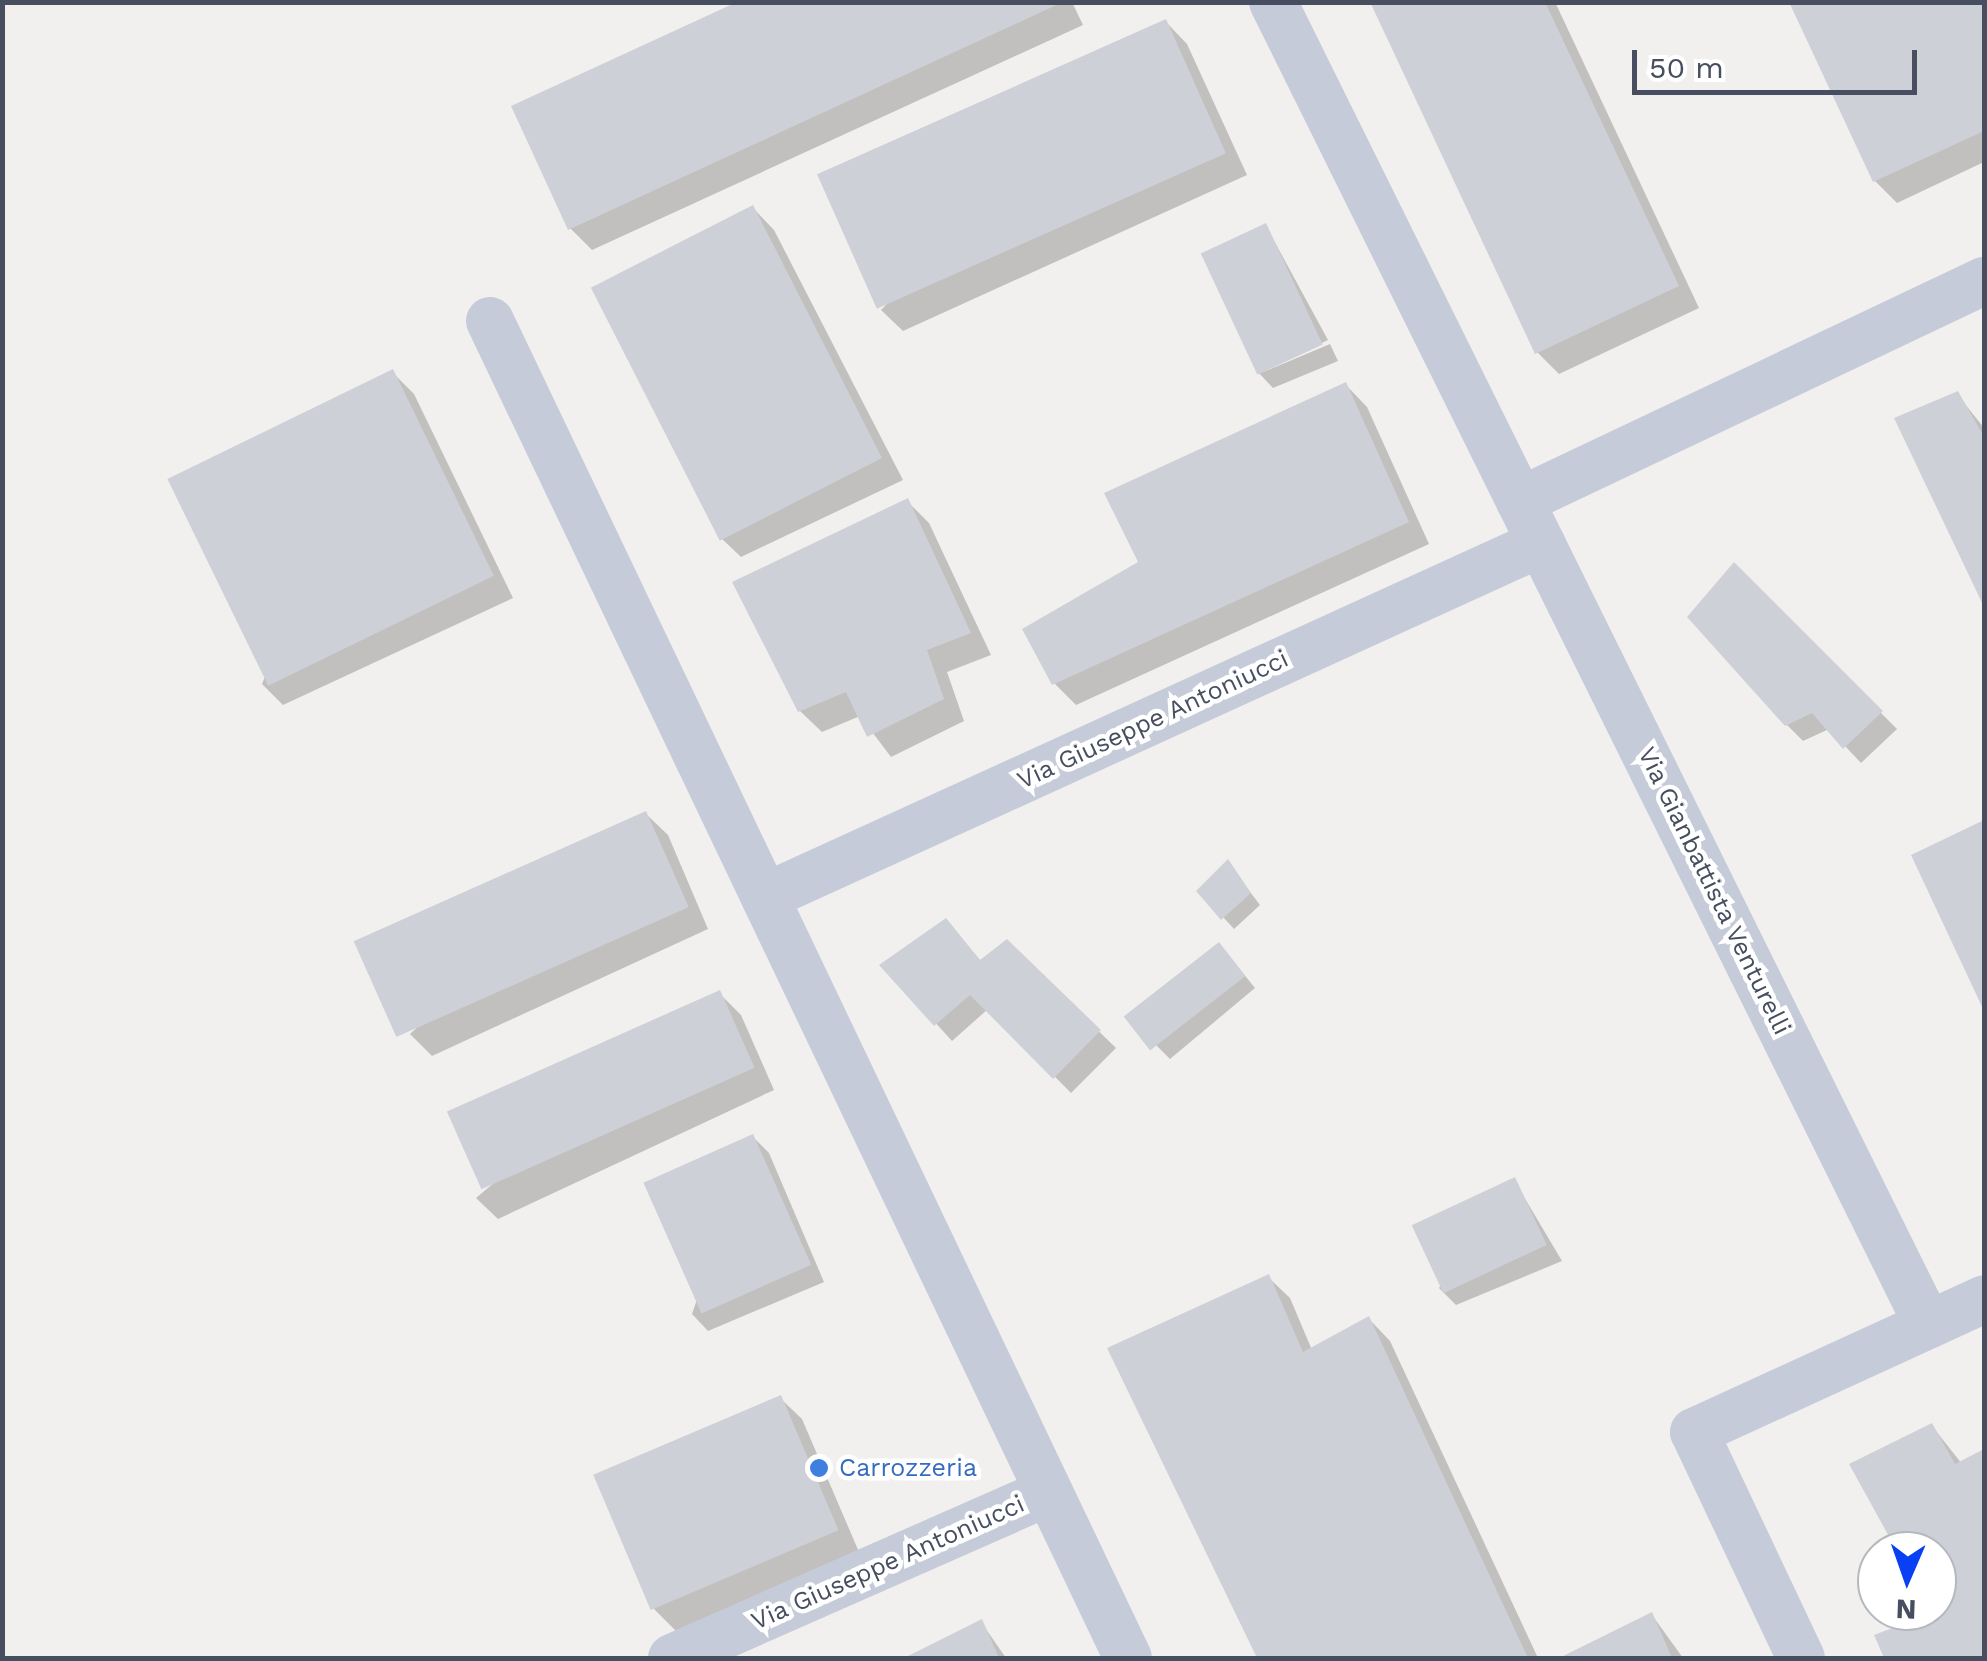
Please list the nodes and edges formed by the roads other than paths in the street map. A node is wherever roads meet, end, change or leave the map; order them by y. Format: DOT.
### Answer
graph roads {
  1 [pos="1273,2"];
  2 [pos="1984,281"];
  3 [pos="490,321"];
  4 [pos="1531,522"];
  5 [pos="765,898"];
  6 [pos="1984,1299"];
  7 [pos="1928,1325"];
  8 [pos="1048,1492"];
  9 [pos="672,1658"];
  10 [pos="1128,1658"];
  11 [pos="1802,1658"];
  1 -- 4 [label="street, Via Gianbattista Venturelli"];
  2 -- 4 [label="street, Via Giuseppe Antoniucci"];
  3 -- 5 [label="street, Via Giuseppe Antoniucci"];
  4 -- 5 [label="street, Via Giuseppe Antoniucci"];
  4 -- 7 [label="street, Via Gianbattista Venturelli"];
  5 -- 8 [label="street, Via Giuseppe Antoniucci"];
  6 -- 7 [label="street"];
  7 -- 11 [label="street"];
  8 -- 9 [label="street, Via Giuseppe Antoniucci"];
  8 -- 10 [label="street, Via Giuseppe Antoniucci"];
}
